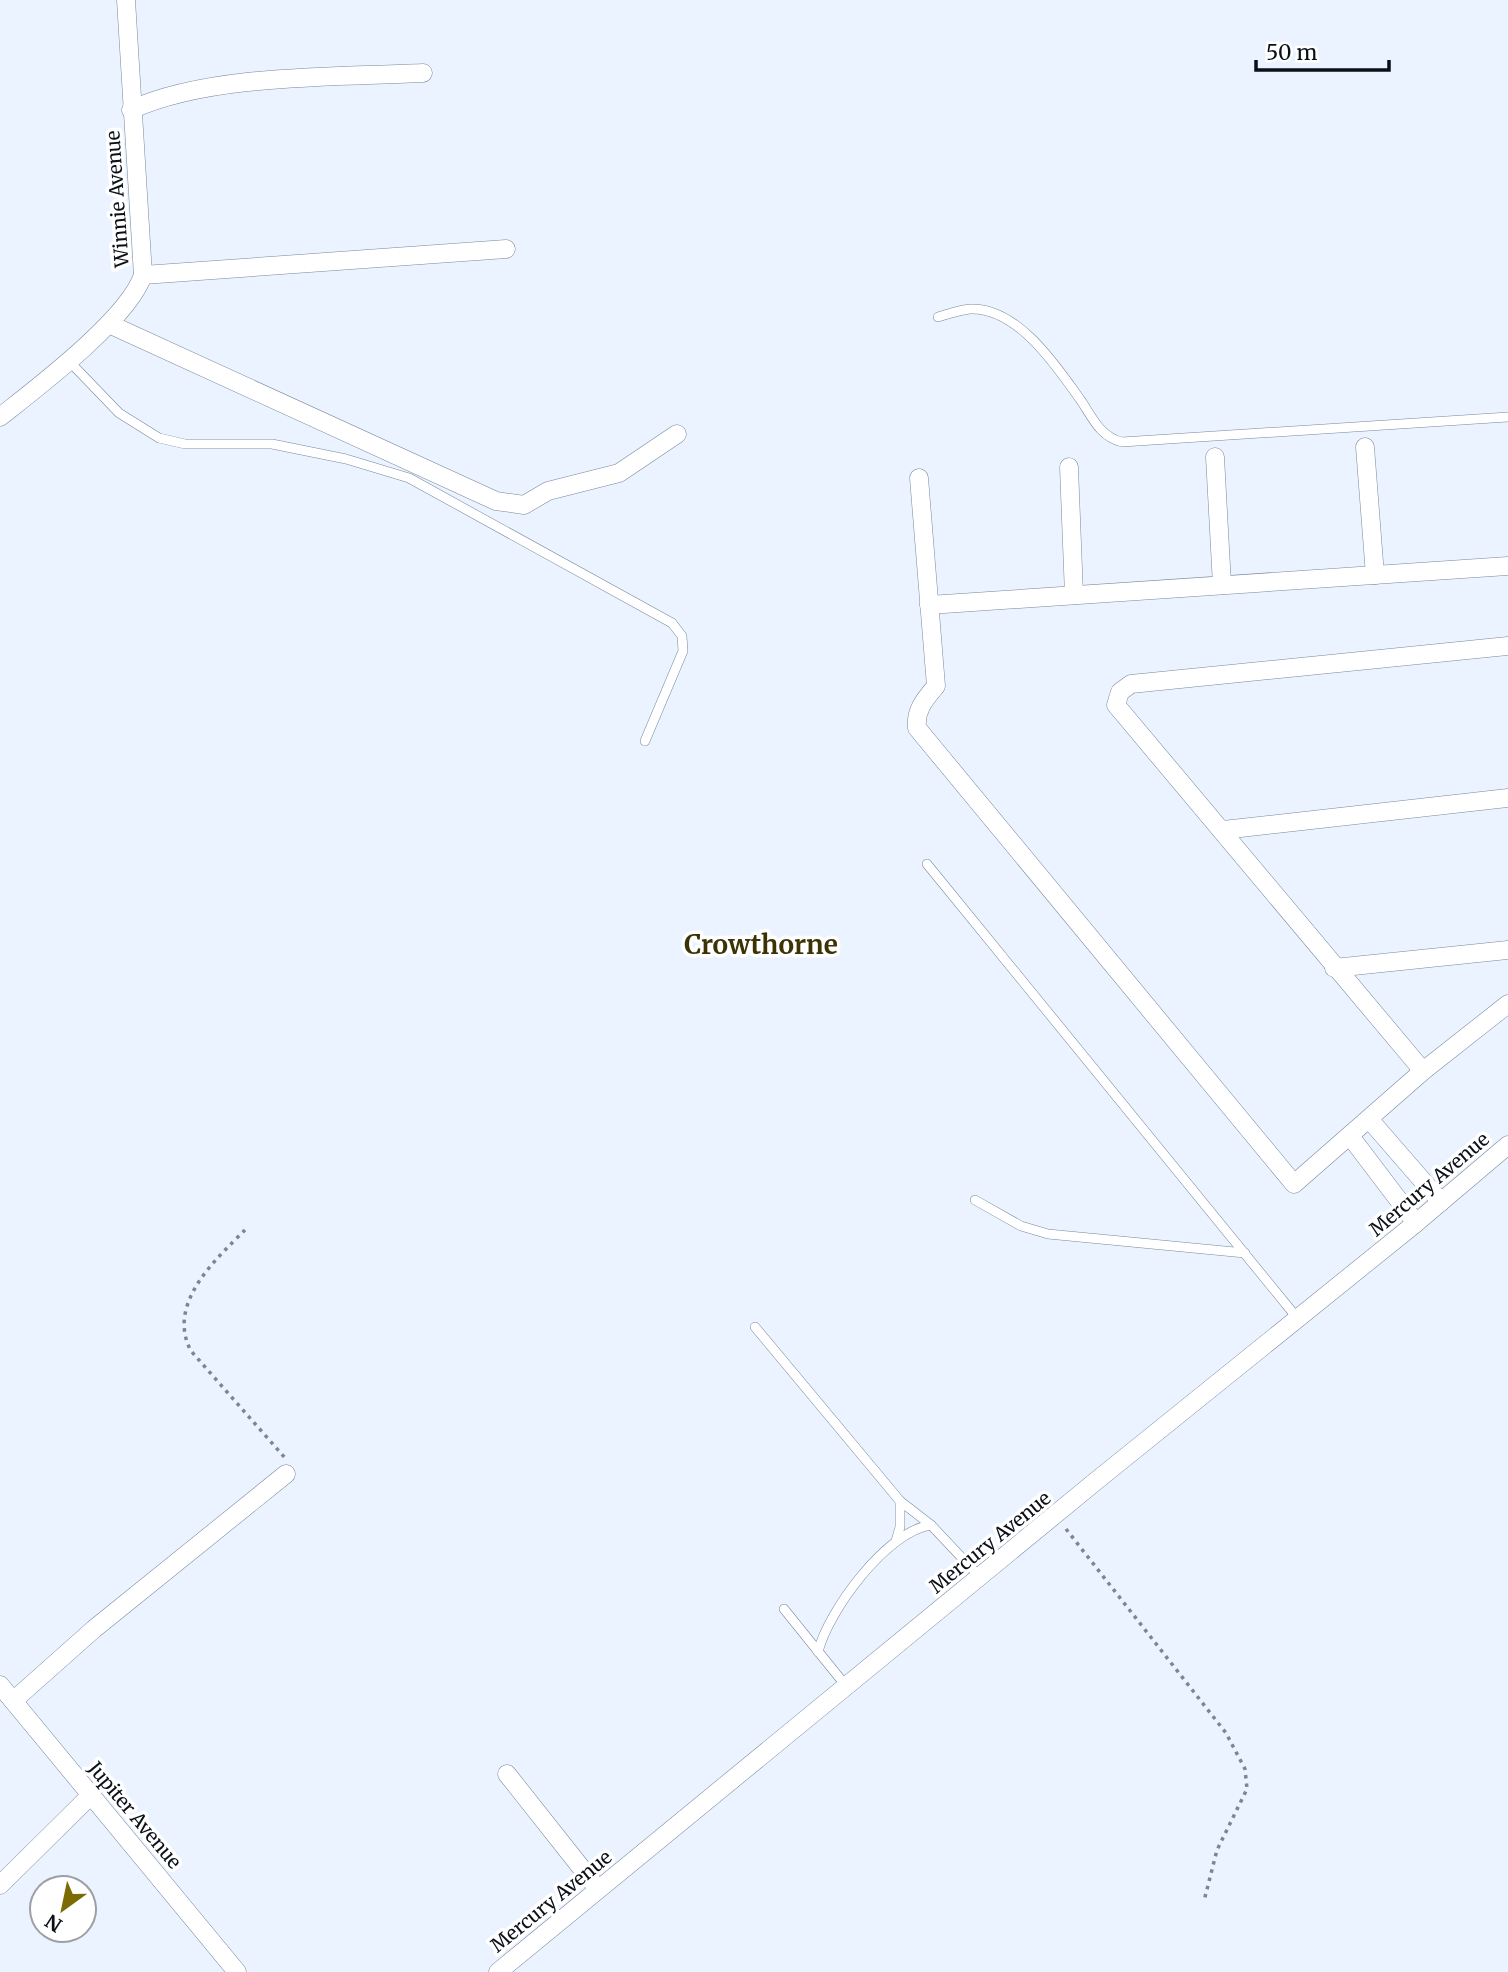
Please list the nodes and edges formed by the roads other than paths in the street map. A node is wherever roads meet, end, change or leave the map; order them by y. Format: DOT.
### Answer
graph roads {
  1 [pos="126,0"];
  2 [pos="423,73"];
  3 [pos="131,110"];
  4 [pos="506,249"];
  5 [pos="143,275"];
  6 [pos="938,317"];
  7 [pos="109,324"];
  8 [pos="67,359"];
  9 [pos="2,410"];
  10 [pos="1508,417"];
  11 [pos="677,434"];
  12 [pos="1365,447"];
  13 [pos="1215,457"];
  14 [pos="1069,467"];
  15 [pos="919,478"];
  16 [pos="1508,566"];
  17 [pos="1375,575"];
  18 [pos="1222,585"];
  19 [pos="1074,595"];
  20 [pos="929,605"];
  21 [pos="1508,646"];
  22 [pos="645,741"];
  23 [pos="1508,798"];
  24 [pos="1223,830"];
  25 [pos="927,864"];
  26 [pos="1508,950"];
  27 [pos="1334,968"];
  28 [pos="1508,1004"];
  29 [pos="1423,1071"];
  30 [pos="1369,1119"];
  31 [pos="1350,1136"];
  32 [pos="1508,1145"];
  33 [pos="1426,1185"];
  34 [pos="975,1200"];
  35 [pos="1441,1202"];
  36 [pos="1404,1206"];
  37 [pos="1416,1223"];
  38 [pos="1245,1253"];
  39 [pos="1298,1319"];
  40 [pos="755,1327"];
  41 [pos="286,1474"];
  42 [pos="900,1501"];
  43 [pos="931,1525"];
  44 [pos="895,1542"];
  45 [pos="980,1577"];
  46 [pos="784,1609"];
  47 [pos="818,1652"];
  48 [pos="0,1685"];
  49 [pos="847,1688"];
  50 [pos="13,1701"];
  51 [pos="507,1774"];
  52 [pos="91,1795"];
  53 [pos="0,1885"];
  54 [pos="598,1889"];
  55 [pos="237,1972"];
  56 [pos="498,1972"];
  1 -- 3 [label="street, Winnie Avenue"];
  2 -- 3 [label="street"];
  3 -- 5 [label="street, Winnie Avenue"];
  4 -- 5 [label="street"];
  5 -- 7 [label="street, Winnie Avenue"];
  6 -- 10 [label="lane"];
  7 -- 8 [label="street, Winnie Avenue"];
  7 -- 11 [label="street"];
  8 -- 9 [label="street, Winnie Avenue"];
  8 -- 22 [label="lane"];
  12 -- 17 [label="street"];
  13 -- 18 [label="street"];
  14 -- 19 [label="street"];
  15 -- 20 [label="street"];
  16 -- 17 [label="street"];
  17 -- 18 [label="street"];
  18 -- 19 [label="street"];
  19 -- 20 [label="street"];
  20 -- 31 [label="street"];
  21 -- 24 [label="street"];
  23 -- 24 [label="street"];
  24 -- 27 [label="street"];
  25 -- 38 [label="lane"];
  26 -- 27 [label="street"];
  27 -- 29 [label="street"];
  28 -- 29 [label="street"];
  29 -- 30 [label="street"];
  30 -- 31 [label="street"];
  30 -- 33 [label="street"];
  31 -- 36 [label="street"];
  32 -- 35 [label="street, Mercury Avenue"];
  33 -- 35 [label="street"];
  33 -- 36 [label="lane"];
  34 -- 38 [label="lane"];
  35 -- 37 [label="street, Mercury Avenue"];
  36 -- 37 [label="street"];
  37 -- 39 [label="street, Mercury Avenue"];
  38 -- 39 [label="lane"];
  39 -- 45 [label="street, Mercury Avenue"];
  40 -- 42 [label="lane"];
  41 -- 50 [label="street"];
  42 -- 43 [label="lane"];
  42 -- 44 [label="lane"];
  43 -- 44 [label="lane"];
  43 -- 45 [label="lane"];
  44 -- 47 [label="lane"];
  45 -- 49 [label="street, Mercury Avenue"];
  46 -- 47 [label="lane"];
  47 -- 49 [label="lane"];
  48 -- 50 [label="street, Jupiter Avenue"];
  49 -- 54 [label="street, Mercury Avenue"];
  50 -- 52 [label="street, Jupiter Avenue"];
  51 -- 54 [label="street"];
  52 -- 53 [label="street"];
  52 -- 55 [label="street, Jupiter Avenue"];
  54 -- 56 [label="street, Mercury Avenue"];
}
